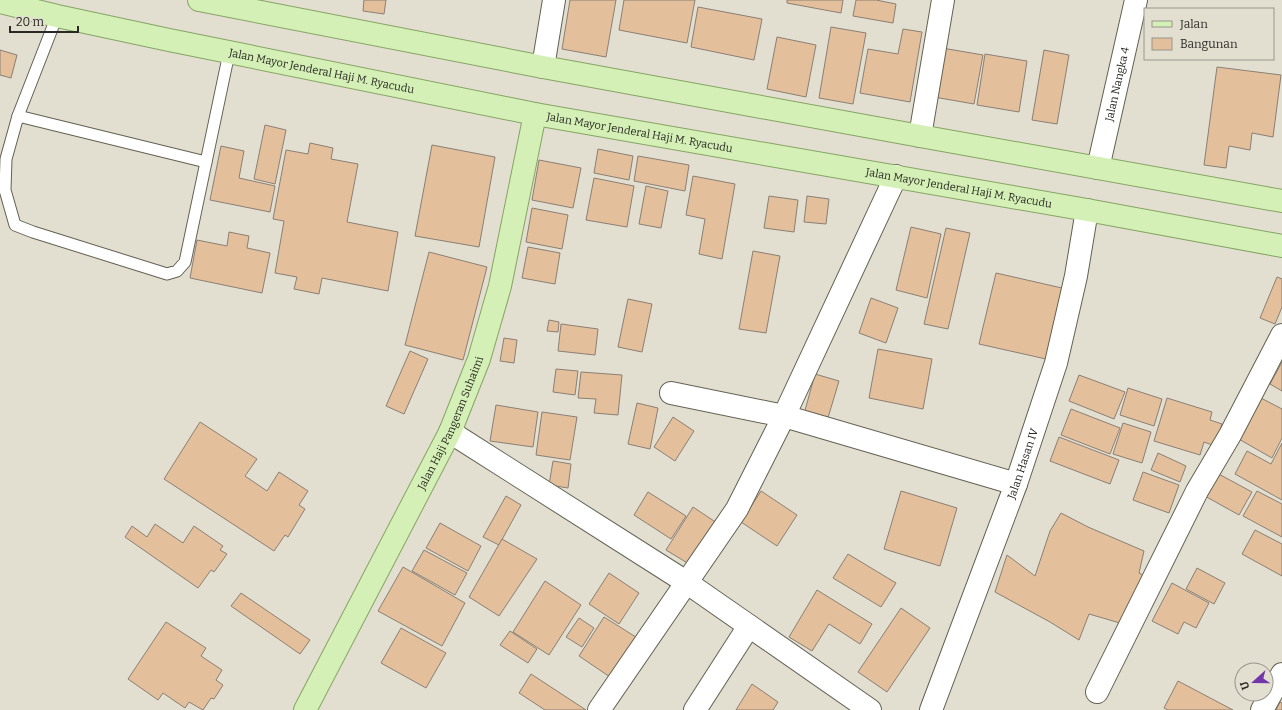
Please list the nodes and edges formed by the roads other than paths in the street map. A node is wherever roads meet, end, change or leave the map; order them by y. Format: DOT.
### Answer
graph roads {
  1 [pos="199,0"];
  2 [pos="554,0"];
  3 [pos="942,0"];
  4 [pos="1136,0"];
  5 [pos="0,2"];
  6 [pos="59,8"];
  7 [pos="229,52"];
  8 [pos="543,67"];
  9 [pos="535,114"];
  10 [pos="18,116"];
  11 [pos="920,136"];
  12 [pos="206,162"];
  13 [pos="1098,168"];
  14 [pos="896,176"];
  15 [pos="1282,200"];
  16 [pos="1087,210"];
  17 [pos="1282,246"];
  18 [pos="1282,335"];
  19 [pos="671,393"];
  20 [pos="784,416"];
  21 [pos="450,432"];
  22 [pos="1016,484"];
  23 [pos="686,582"];
  24 [pos="750,626"];
  25 [pos="1282,674"];
  26 [pos="1097,692"];
  27 [pos="305,710"];
  28 [pos="599,710"];
  29 [pos="695,710"];
  30 [pos="870,710"];
  31 [pos="931,710"];
  32 [pos="1262,710"];
  1 -- 8 [label="main road"];
  2 -- 8 [label="street"];
  3 -- 11 [label="street"];
  4 -- 13 [label="street, Jalan Nangka 4"];
  5 -- 6 [label="main road, Jalan Mayor Jenderal Haji M. Ryacudu"];
  6 -- 7 [label="main road, Jalan Mayor Jenderal Haji M. Ryacudu"];
  6 -- 10 [label="lane"];
  7 -- 9 [label="main road, Jalan Mayor Jenderal Haji M. Ryacudu"];
  7 -- 12 [label="lane"];
  8 -- 11 [label="main road"];
  9 -- 14 [label="main road, Jalan Mayor Jenderal Haji M. Ryacudu"];
  9 -- 21 [label="main road, Jalan Haji Pangeran Suhaimi"];
  10 -- 12 [label="lane"];
  10 -- 12 [label="lane"];
  11 -- 13 [label="main road"];
  13 -- 15 [label="main road"];
  14 -- 16 [label="main road, Jalan Mayor Jenderal Haji M. Ryacudu"];
  14 -- 20 [label="street"];
  16 -- 17 [label="main road, Jalan Mayor Jenderal Haji M. Ryacudu"];
  16 -- 22 [label="street, Jalan Hasan IV"];
  18 -- 26 [label="street"];
  19 -- 20 [label="street"];
  20 -- 22 [label="street"];
  20 -- 23 [label="street"];
  21 -- 23 [label="street"];
  21 -- 27 [label="main road, Jalan Haji Pangeran Suhaimi"];
  22 -- 31 [label="street, Jalan Hasan IV"];
  23 -- 24 [label="street"];
  23 -- 28 [label="street"];
  24 -- 29 [label="street"];
  24 -- 30 [label="street"];
  25 -- 32 [label="street"];
}
